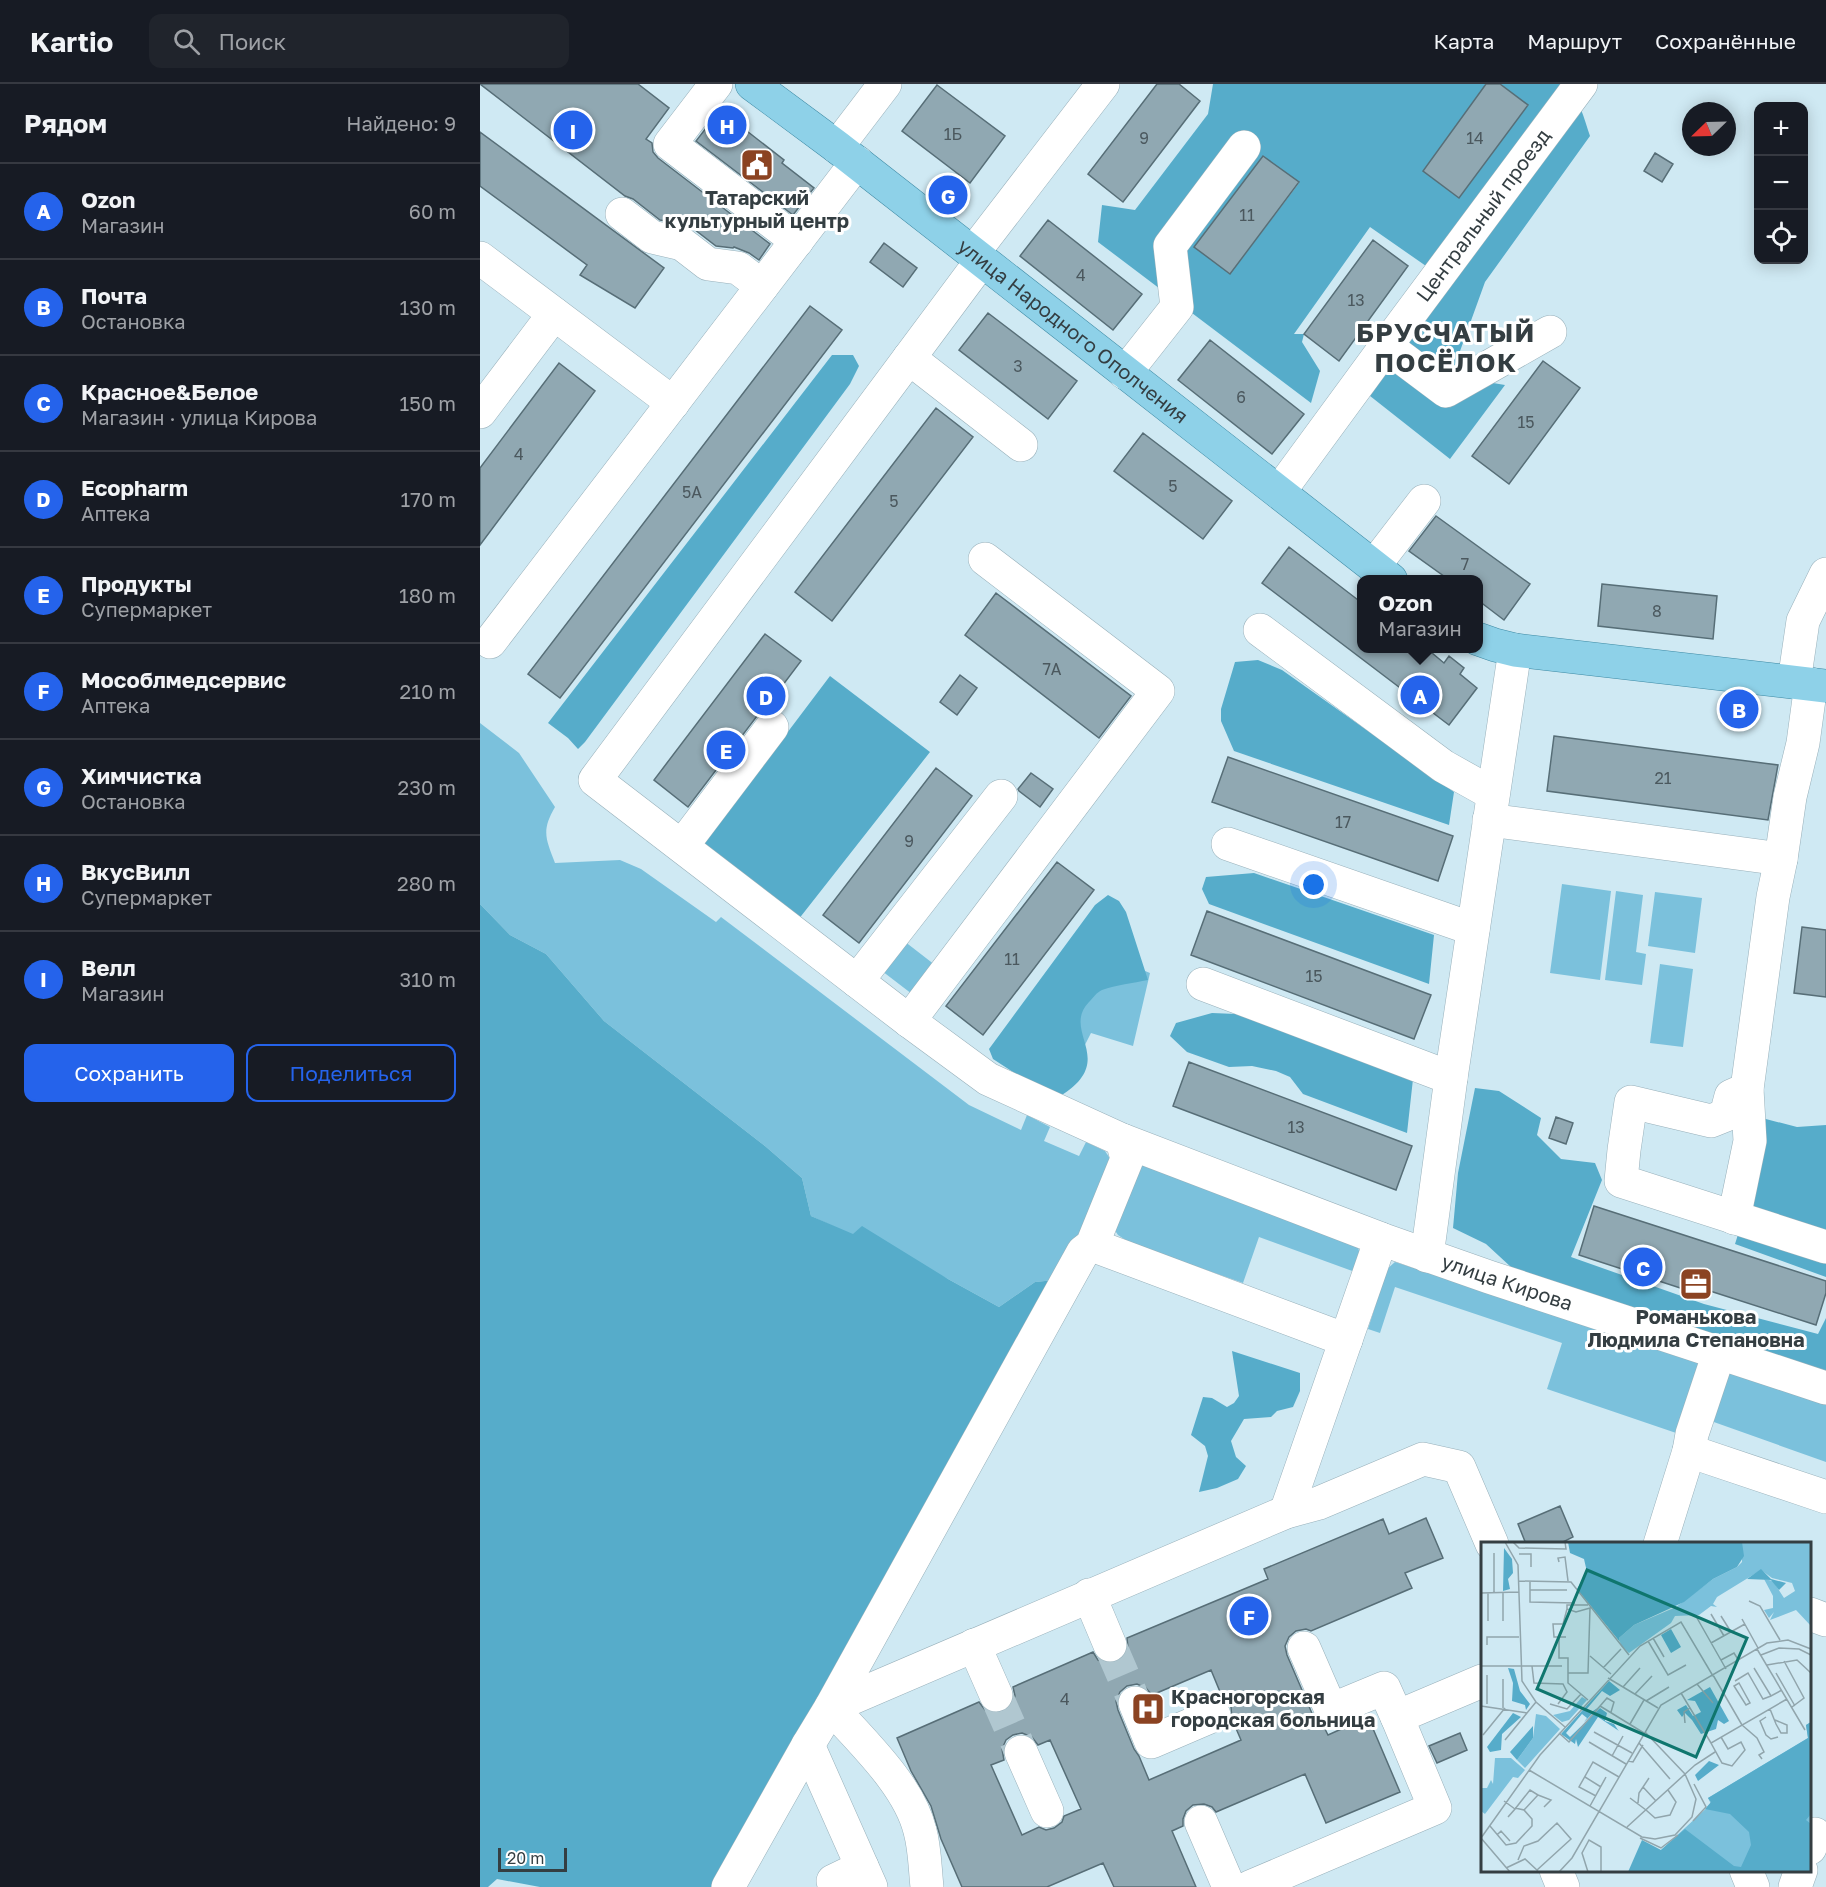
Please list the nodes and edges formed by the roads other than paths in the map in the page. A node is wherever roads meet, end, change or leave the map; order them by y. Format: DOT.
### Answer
graph roads {
  1 [pos="716,84"];
  2 [pos="752,84"];
  3 [pos="885,84"];
  4 [pos="1103,84"];
  5 [pos="1581,84"];
  6 [pos="1244,147"];
  7 [pos="847,155"];
  8 [pos="622,214"];
  9 [pos="797,241"];
  10 [pos="977,257"];
  11 [pos="483,265"];
  12 [pos="762,286"];
  13 [pos="554,314"];
  14 [pos="1550,332"];
  15 [pos="1386,346"];
  16 [pos="909,358"];
  17 [pos="1125,372"];
  18 [pos="673,403"];
  19 [pos="480,412"];
  20 [pos="1021,445"];
  21 [pos="1279,492"];
  22 [pos="1424,501"];
  23 [pos="985,559"];
  24 [pos="1383,573"];
  25 [pos="1826,574"];
  26 [pos="1260,630"];
  27 [pos="1483,640"];
  28 [pos="490,642"];
  29 [pos="1515,650"];
  30 [pos="1810,684"];
  31 [pos="772,726"];
  32 [pos="1001,796"];
  33 [pos="1491,807"];
  34 [pos="1228,844"];
  35 [pos="682,846"];
  36 [pos="1782,859"];
  37 [pos="1473,929"];
  38 [pos="857,981"];
  39 [pos="1203,984"];
  40 [pos="909,1021"];
  41 [pos="1451,1078"];
  42 [pos="1747,1089"];
  43 [pos="1122,1140"];
  44 [pos="1734,1218"];
  45 [pos="1381,1239"];
  46 [pos="1092,1245"];
  47 [pos="1826,1247"];
  48 [pos="1427,1256"];
  49 [pos="1346,1340"];
  50 [pos="1719,1353"];
  51 [pos="1826,1388"];
  52 [pos="1689,1451"];
  53 [pos="1826,1497"];
  54 [pos="1286,1512"];
  55 [pos="1491,1542"];
  56 [pos="1661,1542"];
  57 [pos="1089,1596"];
  58 [pos="1811,1615"];
  59 [pos="1826,1620"];
  60 [pos="974,1645"];
  61 [pos="1110,1645"];
  62 [pos="1304,1648"];
  63 [pos="1481,1681"];
  64 [pos="996,1695"];
  65 [pos="1135,1703"];
  66 [pos="831,1707"];
  67 [pos="1215,1715"];
  68 [pos="1397,1717"];
  69 [pos="808,1745"];
  70 [pos="1021,1752"];
  71 [pos="1047,1811"];
  72 [pos="1201,1822"];
  73 [pos="1557,1872"];
  74 [pos="1747,1872"];
  75 [pos="1800,1872"];
  76 [pos="866,1877"];
  77 [pos="728,1887"];
  78 [pos="835,1887"];
  79 [pos="927,1887"];
  80 [pos="1229,1887"];
  81 [pos="1250,1887"];
  82 [pos="1563,1887"];
  83 [pos="1753,1887"];
  84 [pos="1795,1887"];
  1 -- 9 [label="street"];
  2 -- 7 [label="main road, улица Народного Ополчения"];
  3 -- 7 [label="street"];
  4 -- 10 [label="street"];
  5 -- 15 [label="street, Центральный проезд"];
  6 -- 17 [label="street"];
  7 -- 9 [label="street"];
  7 -- 10 [label="main road, улица Народного Ополчения"];
  8 -- 12 [label="street"];
  9 -- 12 [label="street"];
  10 -- 16 [label="street"];
  10 -- 17 [label="main road, улица Народного Ополчения"];
  11 -- 13 [label="street"];
  12 -- 18 [label="street"];
  13 -- 18 [label="street"];
  13 -- 19 [label="street"];
  14 -- 15 [label="street"];
  15 -- 21 [label="street, Центральный проезд"];
  16 -- 20 [label="street"];
  16 -- 35 [label="street, улица Кирова"];
  17 -- 21 [label="main road, улица Народного Ополчения"];
  18 -- 28 [label="street"];
  21 -- 24 [label="main road, улица Народного Ополчения"];
  22 -- 24 [label="street"];
  23 -- 40 [label="street"];
  25 -- 30 [label="street"];
  26 -- 33 [label="street"];
  27 -- 29 [label="main road"];
  29 -- 30 [label="main road"];
  29 -- 33 [label="street"];
  30 -- 36 [label="street"];
  31 -- 35 [label="street"];
  32 -- 38 [label="street"];
  33 -- 36 [label="street"];
  33 -- 37 [label="street"];
  34 -- 37 [label="street"];
  35 -- 38 [label="street, улица Кирова"];
  36 -- 42 [label="street"];
  37 -- 41 [label="street"];
  38 -- 40 [label="street, улица Кирова"];
  39 -- 41 [label="street"];
  40 -- 43 [label="street, улица Кирова"];
  41 -- 48 [label="street"];
  42 -- 44 [label="street"];
  42 -- 44 [label="street"];
  43 -- 45 [label="street, улица Кирова"];
  43 -- 46 [label="street"];
  44 -- 47 [label="street"];
  45 -- 48 [label="street, улица Кирова"];
  45 -- 49 [label="street"];
  46 -- 49 [label="street"];
  46 -- 66 [label="street"];
  48 -- 50 [label="street, улица Кирова"];
  49 -- 54 [label="street"];
  50 -- 51 [label="street, улица Кирова"];
  50 -- 52 [label="street"];
  52 -- 53 [label="street"];
  52 -- 56 [label="street"];
  54 -- 55 [label="street"];
  54 -- 57 [label="street"];
  57 -- 60 [label="street"];
  57 -- 61 [label="street"];
  58 -- 59 [label="street"];
  60 -- 64 [label="street"];
  60 -- 66 [label="street"];
  62 -- 68 [label="street"];
  63 -- 68 [label="street"];
  65 -- 67 [label="street"];
  66 -- 69 [label="street"];
  66 -- 79 [label="street"];
  68 -- 81 [label="street"];
  69 -- 76 [label="street"];
  69 -- 77 [label="street"];
  70 -- 71 [label="street"];
  72 -- 80 [label="street"];
  73 -- 82 [label="street"];
  74 -- 83 [label="street"];
  75 -- 84 [label="street"];
  76 -- 78 [label="street"];
}
